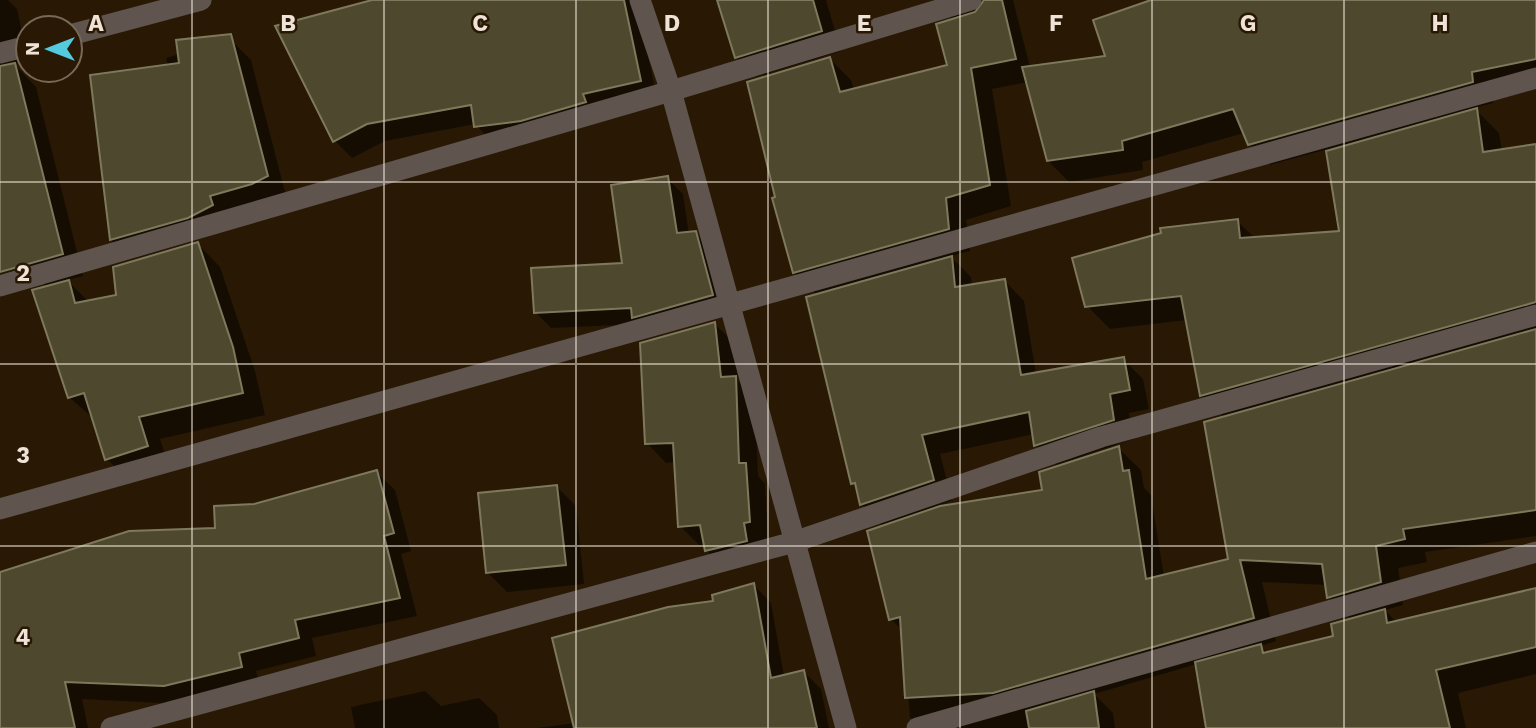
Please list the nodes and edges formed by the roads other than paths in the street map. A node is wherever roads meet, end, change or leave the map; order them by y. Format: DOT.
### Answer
graph roads {
  1 [pos="201,0"];
  2 [pos="640,0"];
  3 [pos="971,0"];
  4 [pos="84,30"];
  5 [pos="1536,78"];
  6 [pos="671,91"];
  7 [pos="0,286"];
  8 [pos="728,305"];
  9 [pos="1536,315"];
  10 [pos="0,509"];
  11 [pos="794,542"];
  12 [pos="1536,552"];
  13 [pos="111,728"];
  14 [pos="846,728"];
  15 [pos="917,728"];
  1 -- 4 [label="street"];
  2 -- 6 [label="street"];
  3 -- 6 [label="street"];
  5 -- 8 [label="street"];
  6 -- 7 [label="street"];
  6 -- 8 [label="street"];
  8 -- 10 [label="street"];
  8 -- 11 [label="street"];
  9 -- 11 [label="street"];
  11 -- 13 [label="street"];
  11 -- 14 [label="street"];
  12 -- 15 [label="street"];
}
